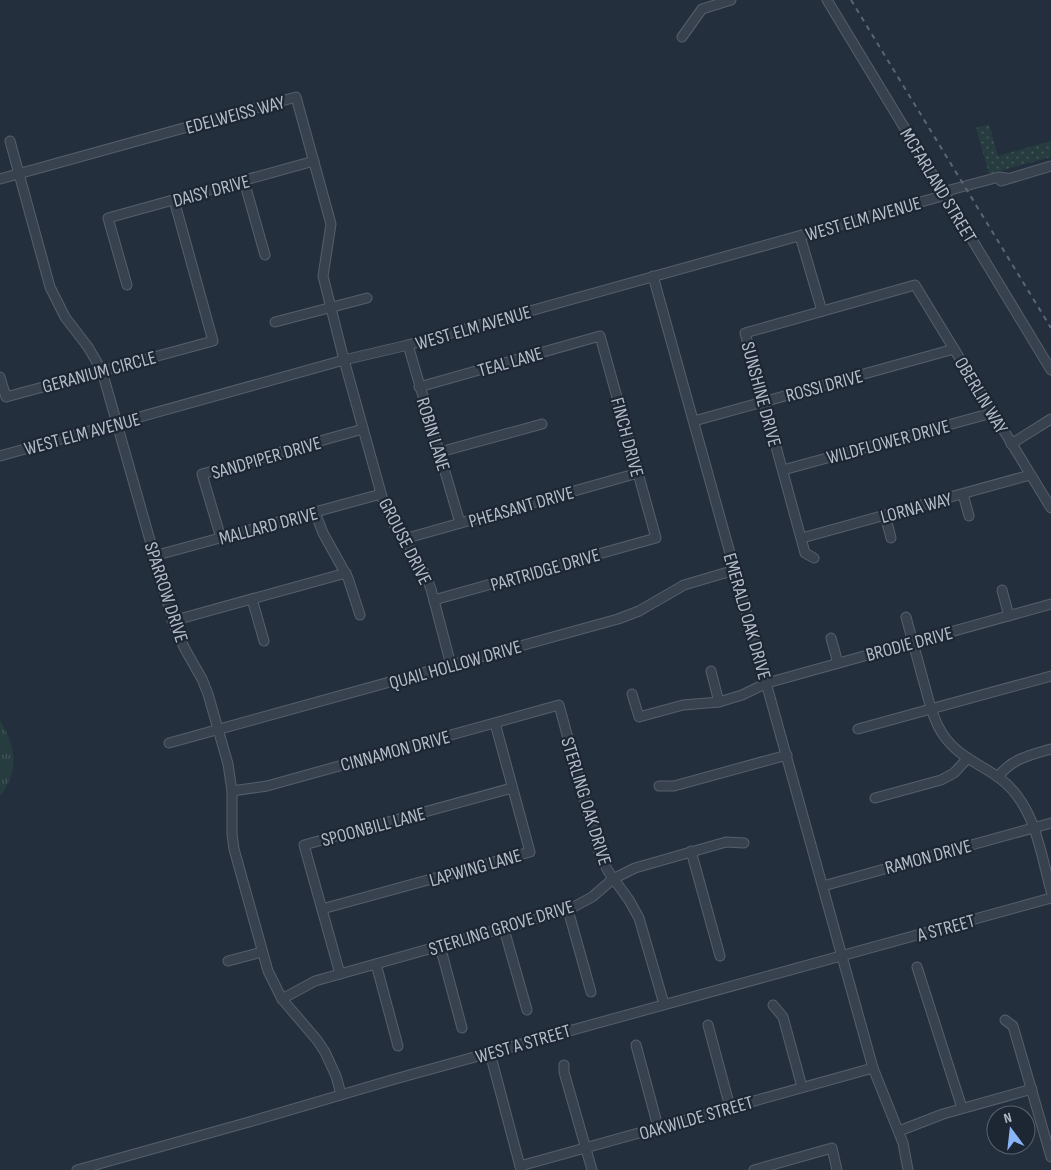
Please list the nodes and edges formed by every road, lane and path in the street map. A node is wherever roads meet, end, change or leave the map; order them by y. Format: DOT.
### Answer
graph roads {
  1 [pos="731,0"];
  2 [pos="827,0"];
  3 [pos="682,37"];
  4 [pos="10,141"];
  5 [pos="314,161"];
  6 [pos="1051,166"];
  7 [pos="19,174"];
  8 [pos="0,179"];
  9 [pos="244,181"];
  10 [pos="945,195"];
  11 [pos="174,200"];
  12 [pos="800,236"];
  13 [pos="265,255"];
  14 [pos="653,276"];
  15 [pos="127,285"];
  16 [pos="915,285"];
  17 [pos="366,298"];
  18 [pos="330,307"];
  19 [pos="822,311"];
  20 [pos="275,322"];
  21 [pos="600,336"];
  22 [pos="408,345"];
  23 [pos="954,349"];
  24 [pos="344,360"];
  25 [pos="1051,370"];
  26 [pos="102,371"];
  27 [pos="0,377"];
  28 [pos="420,386"];
  29 [pos="764,401"];
  30 [pos="992,413"];
  31 [pos="1051,419"];
  32 [pos="694,421"];
  33 [pos="118,424"];
  34 [pos="542,424"];
  35 [pos="363,429"];
  36 [pos="1011,444"];
  37 [pos="440,452"];
  38 [pos="0,456"];
  39 [pos="783,470"];
  40 [pos="638,474"];
  41 [pos="1030,475"];
  42 [pos="381,494"];
  43 [pos="963,494"];
  44 [pos="1050,506"];
  45 [pos="315,512"];
  46 [pos="885,515"];
  47 [pos="969,516"];
  48 [pos="460,523"];
  49 [pos="221,538"];
  50 [pos="656,538"];
  51 [pos="802,538"];
  52 [pos="891,538"];
  53 [pos="404,539"];
  54 [pos="154,556"];
  55 [pos="814,558"];
  56 [pos="735,570"];
  57 [pos="346,573"];
  58 [pos="1002,590"];
  59 [pos="252,599"];
  60 [pos="434,600"];
  61 [pos="1051,604"];
  62 [pos="360,615"];
  63 [pos="1009,616"];
  64 [pos="906,617"];
  65 [pos="172,621"];
  66 [pos="831,638"];
  67 [pos="264,641"];
  68 [pos="913,642"];
  69 [pos="838,663"];
  70 [pos="451,665"];
  71 [pos="711,671"];
  72 [pos="1051,676"];
  73 [pos="767,682"];
  74 [pos="632,694"];
  75 [pos="719,702"];
  76 [pos="558,705"];
  77 [pos="931,709"];
  78 [pos="495,723"];
  79 [pos="858,729"];
  80 [pos="218,730"];
  81 [pos="169,744"];
  82 [pos="1051,750"];
  83 [pos="787,755"];
  84 [pos="967,759"];
  85 [pos="998,777"];
  86 [pos="658,786"];
  87 [pos="512,788"];
  88 [pos="232,791"];
  89 [pos="875,798"];
  90 [pos="1051,822"];
  91 [pos="1034,827"];
  92 [pos="744,843"];
  93 [pos="691,851"];
  94 [pos="613,879"];
  95 [pos="822,886"];
  96 [pos="1051,892"];
  97 [pos="1051,898"];
  98 [pos="322,909"];
  99 [pos="568,910"];
  100 [pos="504,928"];
  101 [pos="440,946"];
  102 [pos="262,952"];
  103 [pos="720,956"];
  104 [pos="842,956"];
  105 [pos="228,961"];
  106 [pos="376,964"];
  107 [pos="917,967"];
  108 [pos="340,974"];
  109 [pos="591,992"];
  110 [pos="282,999"];
  111 [pos="664,1004"];
  112 [pos="774,1006"];
  113 [pos="527,1010"];
  114 [pos="1005,1020"];
  115 [pos="708,1025"];
  116 [pos="462,1028"];
  117 [pos="636,1045"];
  118 [pos="398,1046"];
  119 [pos="490,1053"];
  120 [pos="564,1065"];
  121 [pos="873,1068"];
  122 [pos="802,1087"];
  123 [pos="1032,1089"];
  124 [pos="342,1094"];
  125 [pos="730,1107"];
  126 [pos="962,1108"];
  127 [pos="658,1128"];
  128 [pos="899,1131"];
  129 [pos="586,1147"];
  130 [pos="1051,1158"];
  131 [pos="521,1168"];
  132 [pos="77,1170"];
  133 [pos="592,1170"];
  134 [pos="754,1170"];
  135 [pos="837,1170"];
  136 [pos="908,1170"];
  1 -- 3 [label="street"];
  2 -- 10 [label="street, MCFARLAND STREET"];
  4 -- 7 [label="street, SPARROW DRIVE"];
  5 -- 7 [label="street, EDELWEISS WAY"];
  5 -- 9 [label="street, DAISY DRIVE"];
  5 -- 18 [label="street, EDELWEISS WAY"];
  6 -- 10 [label="street, WEST ELM AVENUE"];
  7 -- 8 [label="street, EDELWEISS WAY"];
  7 -- 26 [label="street, SPARROW DRIVE"];
  9 -- 11 [label="street, DAISY DRIVE"];
  9 -- 13 [label="street"];
  10 -- 12 [label="street, WEST ELM AVENUE"];
  10 -- 25 [label="street, MCFARLAND STREET"];
  11 -- 15 [label="street, DAISY DRIVE"];
  11 -- 26 [label="street, GERANIUM CIRCLE"];
  12 -- 14 [label="street, WEST ELM AVENUE"];
  12 -- 19 [label="street"];
  14 -- 22 [label="street, WEST ELM AVENUE"];
  14 -- 32 [label="street, EMERALD OAK DRIVE"];
  16 -- 19 [label="street, SUNSHINE DRIVE"];
  16 -- 23 [label="street, OBERLIN WAY"];
  17 -- 18 [label="street"];
  18 -- 20 [label="street"];
  18 -- 24 [label="street, EDELWEISS WAY"];
  19 -- 29 [label="street, SUNSHINE DRIVE"];
  21 -- 28 [label="street, TEAL LANE"];
  21 -- 40 [label="street, FINCH DRIVE"];
  22 -- 24 [label="street, WEST ELM AVENUE"];
  22 -- 28 [label="street, ROBIN LANE"];
  23 -- 29 [label="street, ROSSI DRIVE"];
  23 -- 30 [label="street, OBERLIN WAY"];
  24 -- 33 [label="street, WEST ELM AVENUE"];
  24 -- 35 [label="street, GROUSE DRIVE"];
  26 -- 27 [label="street, GERANIUM CIRCLE"];
  26 -- 33 [label="street, SPARROW DRIVE"];
  28 -- 37 [label="street, ROBIN LANE"];
  29 -- 32 [label="street, ROSSI DRIVE"];
  29 -- 39 [label="street, SUNSHINE DRIVE"];
  30 -- 36 [label="street, OBERLIN WAY"];
  30 -- 39 [label="street, WILDFLOWER DRIVE"];
  31 -- 36 [label="street"];
  32 -- 56 [label="street, EMERALD OAK DRIVE"];
  33 -- 38 [label="street, WEST ELM AVENUE"];
  33 -- 54 [label="street, SPARROW DRIVE"];
  34 -- 37 [label="street"];
  35 -- 42 [label="street, GROUSE DRIVE"];
  35 -- 49 [label="street, SANDPIPER DRIVE"];
  36 -- 41 [label="street, OBERLIN WAY"];
  37 -- 48 [label="street, ROBIN LANE"];
  39 -- 51 [label="street, SUNSHINE DRIVE"];
  40 -- 48 [label="street, PHEASANT DRIVE"];
  40 -- 50 [label="street, FINCH DRIVE"];
  41 -- 43 [label="street, LORNA WAY"];
  41 -- 44 [label="street, OBERLIN WAY"];
  42 -- 45 [label="street, MALLARD DRIVE"];
  42 -- 53 [label="street, GROUSE DRIVE"];
  43 -- 46 [label="street, LORNA WAY"];
  43 -- 47 [label="street"];
  45 -- 49 [label="street, MALLARD DRIVE"];
  45 -- 57 [label="street"];
  46 -- 51 [label="street, LORNA WAY"];
  46 -- 52 [label="street"];
  48 -- 53 [label="street, PHEASANT DRIVE"];
  49 -- 54 [label="street, MALLARD DRIVE"];
  50 -- 60 [label="street, PARTRIDGE DRIVE"];
  51 -- 55 [label="street, SUNSHINE DRIVE"];
  53 -- 60 [label="street, GROUSE DRIVE"];
  54 -- 65 [label="street, SPARROW DRIVE"];
  56 -- 70 [label="street, QUAIL HOLLOW DRIVE"];
  56 -- 73 [label="street, EMERALD OAK DRIVE"];
  57 -- 59 [label="street"];
  57 -- 62 [label="street"];
  58 -- 63 [label="street"];
  59 -- 65 [label="street"];
  59 -- 67 [label="street"];
  60 -- 70 [label="street, GROUSE DRIVE"];
  61 -- 63 [label="street, BRODIE DRIVE"];
  63 -- 68 [label="street, BRODIE DRIVE"];
  64 -- 68 [label="street"];
  65 -- 80 [label="street, SPARROW DRIVE"];
  66 -- 69 [label="street"];
  68 -- 69 [label="street, BRODIE DRIVE"];
  68 -- 77 [label="street"];
  69 -- 73 [label="street, BRODIE DRIVE"];
  70 -- 80 [label="street, QUAIL HOLLOW DRIVE"];
  71 -- 75 [label="street"];
  72 -- 77 [label="street"];
  73 -- 75 [label="street, BRODIE DRIVE"];
  73 -- 83 [label="street, EMERALD OAK DRIVE"];
  74 -- 75 [label="street, BRODIE DRIVE"];
  76 -- 78 [label="street, CINNAMON DRIVE"];
  76 -- 94 [label="street, STERLING OAK DRIVE"];
  77 -- 79 [label="street"];
  77 -- 84 [label="street"];
  78 -- 87 [label="street, LAPWING LANE"];
  78 -- 88 [label="street, CINNAMON DRIVE"];
  80 -- 81 [label="street, QUAIL HOLLOW DRIVE"];
  80 -- 88 [label="street, SPARROW DRIVE"];
  82 -- 85 [label="street"];
  83 -- 86 [label="street"];
  83 -- 95 [label="street, EMERALD OAK DRIVE"];
  84 -- 85 [label="street"];
  84 -- 89 [label="street"];
  85 -- 91 [label="street"];
  87 -- 98 [label="street, LAPWING LANE"];
  87 -- 98 [label="street, SPOONBILL LANE"];
  88 -- 102 [label="street, SPARROW DRIVE"];
  90 -- 91 [label="street, RAMON DRIVE"];
  91 -- 95 [label="street, RAMON DRIVE"];
  91 -- 96 [label="street"];
  92 -- 93 [label="street, STERLING GROVE DRIVE"];
  93 -- 94 [label="street, STERLING GROVE DRIVE"];
  93 -- 103 [label="street"];
  94 -- 99 [label="street, STERLING GROVE DRIVE"];
  94 -- 111 [label="street, STERLING OAK DRIVE"];
  95 -- 104 [label="street, EMERALD OAK DRIVE"];
  97 -- 104 [label="street, A STREET"];
  98 -- 108 [label="street, SPOONBILL LANE"];
  99 -- 100 [label="street, STERLING GROVE DRIVE"];
  99 -- 109 [label="street"];
  100 -- 101 [label="street, STERLING GROVE DRIVE"];
  100 -- 113 [label="street"];
  101 -- 106 [label="street, STERLING GROVE DRIVE"];
  101 -- 116 [label="street"];
  102 -- 105 [label="street"];
  102 -- 110 [label="street, SPARROW DRIVE"];
  104 -- 111 [label="street, WEST A STREET"];
  104 -- 121 [label="street, EMERALD OAK DRIVE"];
  106 -- 108 [label="street, STERLING GROVE DRIVE"];
  106 -- 118 [label="street"];
  107 -- 126 [label="street"];
  108 -- 110 [label="street, STERLING GROVE DRIVE"];
  110 -- 124 [label="street, SPARROW DRIVE"];
  111 -- 119 [label="street, WEST A STREET"];
  112 -- 122 [label="street"];
  114 -- 123 [label="street"];
  115 -- 125 [label="street"];
  117 -- 127 [label="street"];
  119 -- 124 [label="street, WEST A STREET"];
  119 -- 131 [label="street"];
  120 -- 129 [label="street"];
  121 -- 122 [label="street, OAKWILDE STREET"];
  121 -- 128 [label="street, EMERALD OAK DRIVE"];
  122 -- 125 [label="street, OAKWILDE STREET"];
  123 -- 126 [label="street"];
  123 -- 130 [label="street"];
  124 -- 132 [label="street, WEST A STREET"];
  125 -- 127 [label="street, OAKWILDE STREET"];
  126 -- 128 [label="street"];
  127 -- 129 [label="street, OAKWILDE STREET"];
  128 -- 136 [label="street, EMERALD OAK DRIVE"];
  129 -- 131 [label="street, OAKWILDE STREET"];
  129 -- 133 [label="street"];
  134 -- 135 [label="street"];
}
